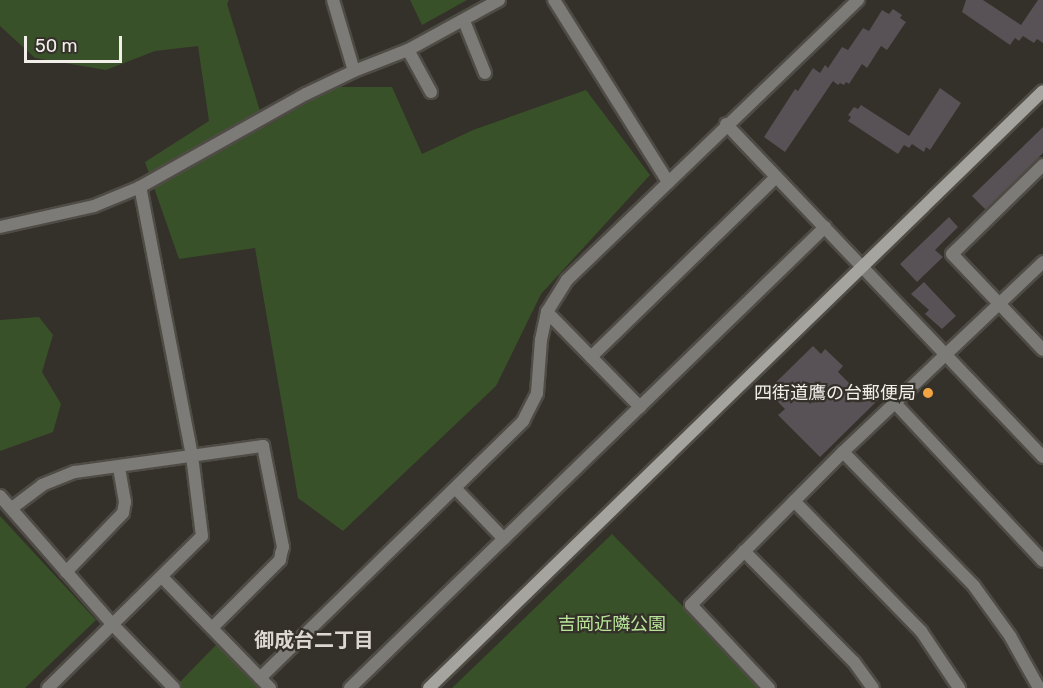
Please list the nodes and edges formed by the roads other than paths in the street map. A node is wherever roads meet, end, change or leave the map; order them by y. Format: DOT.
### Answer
graph roads {
  1 [pos="333,0"];
  2 [pos="499,0"];
  3 [pos="554,0"];
  4 [pos="858,0"];
  5 [pos="464,21"];
  6 [pos="408,50"];
  7 [pos="354,70"];
  8 [pos="485,73"];
  9 [pos="1043,91"];
  10 [pos="431,92"];
  11 [pos="726,124"];
  12 [pos="1043,165"];
  13 [pos="776,177"];
  14 [pos="668,182"];
  15 [pos="140,187"];
  16 [pos="0,227"];
  17 [pos="825,227"];
  18 [pos="1043,262"];
  19 [pos="860,268"];
  20 [pos="999,305"];
  21 [pos="547,312"];
  22 [pos="1043,350"];
  23 [pos="945,355"];
  24 [pos="591,357"];
  25 [pos="895,403"];
  26 [pos="640,407"];
  27 [pos="843,452"];
  28 [pos="192,456"];
  29 [pos="1043,456"];
  30 [pos="119,467"];
  31 [pos="456,489"];
  32 [pos="0,496"];
  33 [pos="794,501"];
  34 [pos="12,508"];
  35 [pos="504,539"];
  36 [pos="744,551"];
  37 [pos="1043,561"];
  38 [pos="66,572"];
  39 [pos="162,577"];
  40 [pos="112,624"];
  41 [pos="212,628"];
  42 [pos="260,678"];
  43 [pos="55,686"];
  44 [pos="431,687"];
  45 [pos="174,688"];
  46 [pos="270,688"];
  47 [pos="350,688"];
  48 [pos="769,688"];
  49 [pos="873,688"];
  50 [pos="958,688"];
  51 [pos="1039,688"];
  1 -- 7 [label="street"];
  2 -- 5 [label="street"];
  3 -- 14 [label="street"];
  4 -- 11 [label="street"];
  5 -- 6 [label="street"];
  5 -- 8 [label="street"];
  6 -- 7 [label="street"];
  6 -- 10 [label="street"];
  7 -- 15 [label="street"];
  9 -- 19 [label="street"];
  11 -- 13 [label="street"];
  11 -- 14 [label="street"];
  12 -- 20 [label="street"];
  13 -- 17 [label="street"];
  13 -- 24 [label="street"];
  14 -- 21 [label="street"];
  15 -- 16 [label="street"];
  15 -- 28 [label="street"];
  17 -- 19 [label="street"];
  17 -- 26 [label="street"];
  18 -- 20 [label="street"];
  19 -- 23 [label="street"];
  19 -- 44 [label="street"];
  20 -- 22 [label="street"];
  20 -- 23 [label="street"];
  21 -- 24 [label="street"];
  21 -- 31 [label="street"];
  23 -- 25 [label="street"];
  23 -- 29 [label="street"];
  24 -- 26 [label="street"];
  25 -- 27 [label="street"];
  25 -- 37 [label="street"];
  26 -- 35 [label="street"];
  27 -- 33 [label="street"];
  27 -- 51 [label="street"];
  28 -- 30 [label="street"];
  28 -- 39 [label="street"];
  28 -- 41 [label="street"];
  30 -- 34 [label="street"];
  30 -- 38 [label="street"];
  31 -- 35 [label="street"];
  31 -- 42 [label="street"];
  32 -- 34 [label="street"];
  33 -- 36 [label="street"];
  33 -- 50 [label="street"];
  34 -- 38 [label="street"];
  35 -- 47 [label="street"];
  36 -- 48 [label="street"];
  36 -- 49 [label="street"];
  38 -- 40 [label="street"];
  39 -- 40 [label="street"];
  39 -- 41 [label="street"];
  40 -- 43 [label="street"];
  40 -- 45 [label="street"];
  41 -- 42 [label="street"];
  42 -- 46 [label="street"];
}
